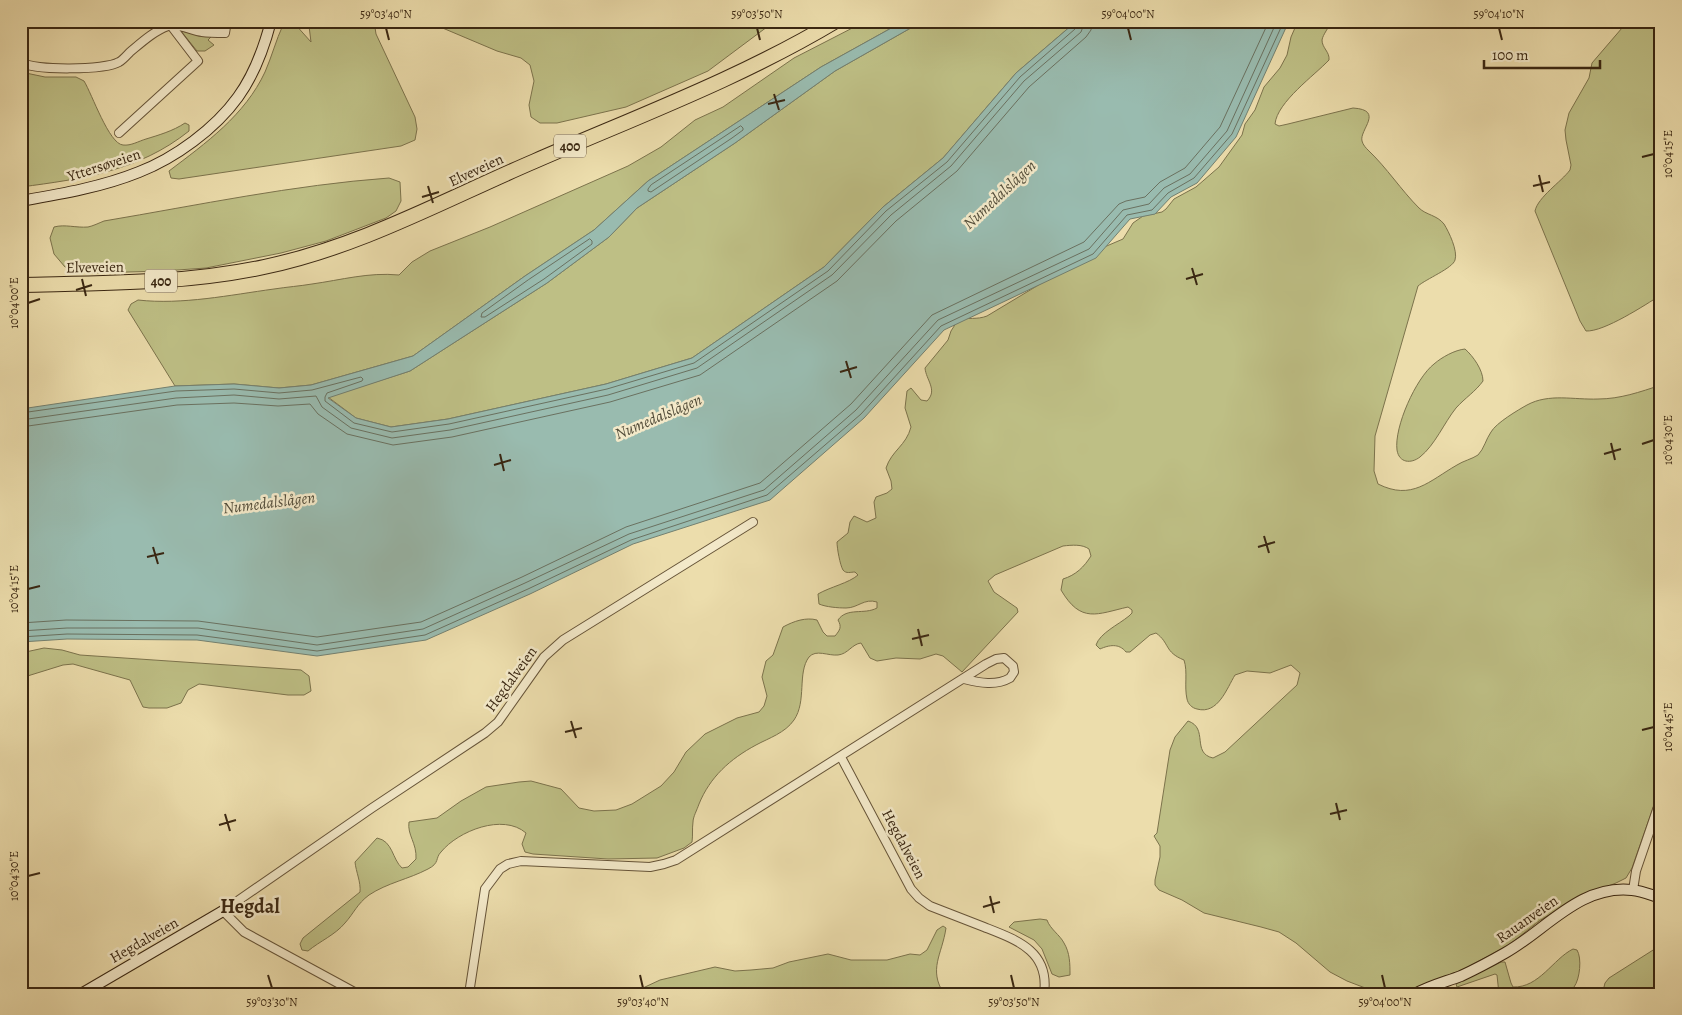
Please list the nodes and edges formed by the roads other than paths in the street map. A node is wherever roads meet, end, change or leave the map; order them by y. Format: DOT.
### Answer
graph roads {
  1 [pos="227,21"];
  2 [pos="271,21"];
  3 [pos="836,21"];
  4 [pos="169,24"];
  5 [pos="21,62"];
  6 [pos="120,133"];
  7 [pos="21,201"];
  8 [pos="21,284"];
  9 [pos="753,522"];
  10 [pos="964,679"];
  11 [pos="841,757"];
  12 [pos="1661,798"];
  13 [pos="1633,890"];
  14 [pos="1661,898"];
  15 [pos="223,911"];
  16 [pos="81,994"];
  17 [pos="358,994"];
  18 [pos="469,994"];
  19 [pos="1044,994"];
  20 [pos="1415,994"];
  1 -- 4 [label="street"];
  2 -- 7 [label="main road, Yttersøveien"];
  3 -- 8 [label="highway, Elveveien / 400"];
  4 -- 5 [label="street"];
  4 -- 6 [label="street"];
  9 -- 15 [label="street, Hegdalveien"];
  10 -- 10 [label="street"];
  10 -- 11 [label="street"];
  11 -- 18 [label="street"];
  11 -- 19 [label="street, Hegdalveien"];
  12 -- 13 [label="street"];
  13 -- 14 [label="main road, Rauanveien"];
  13 -- 20 [label="main road, Rauanveien"];
  15 -- 16 [label="main road, Hegdalveien"];
  15 -- 17 [label="street"];
}
